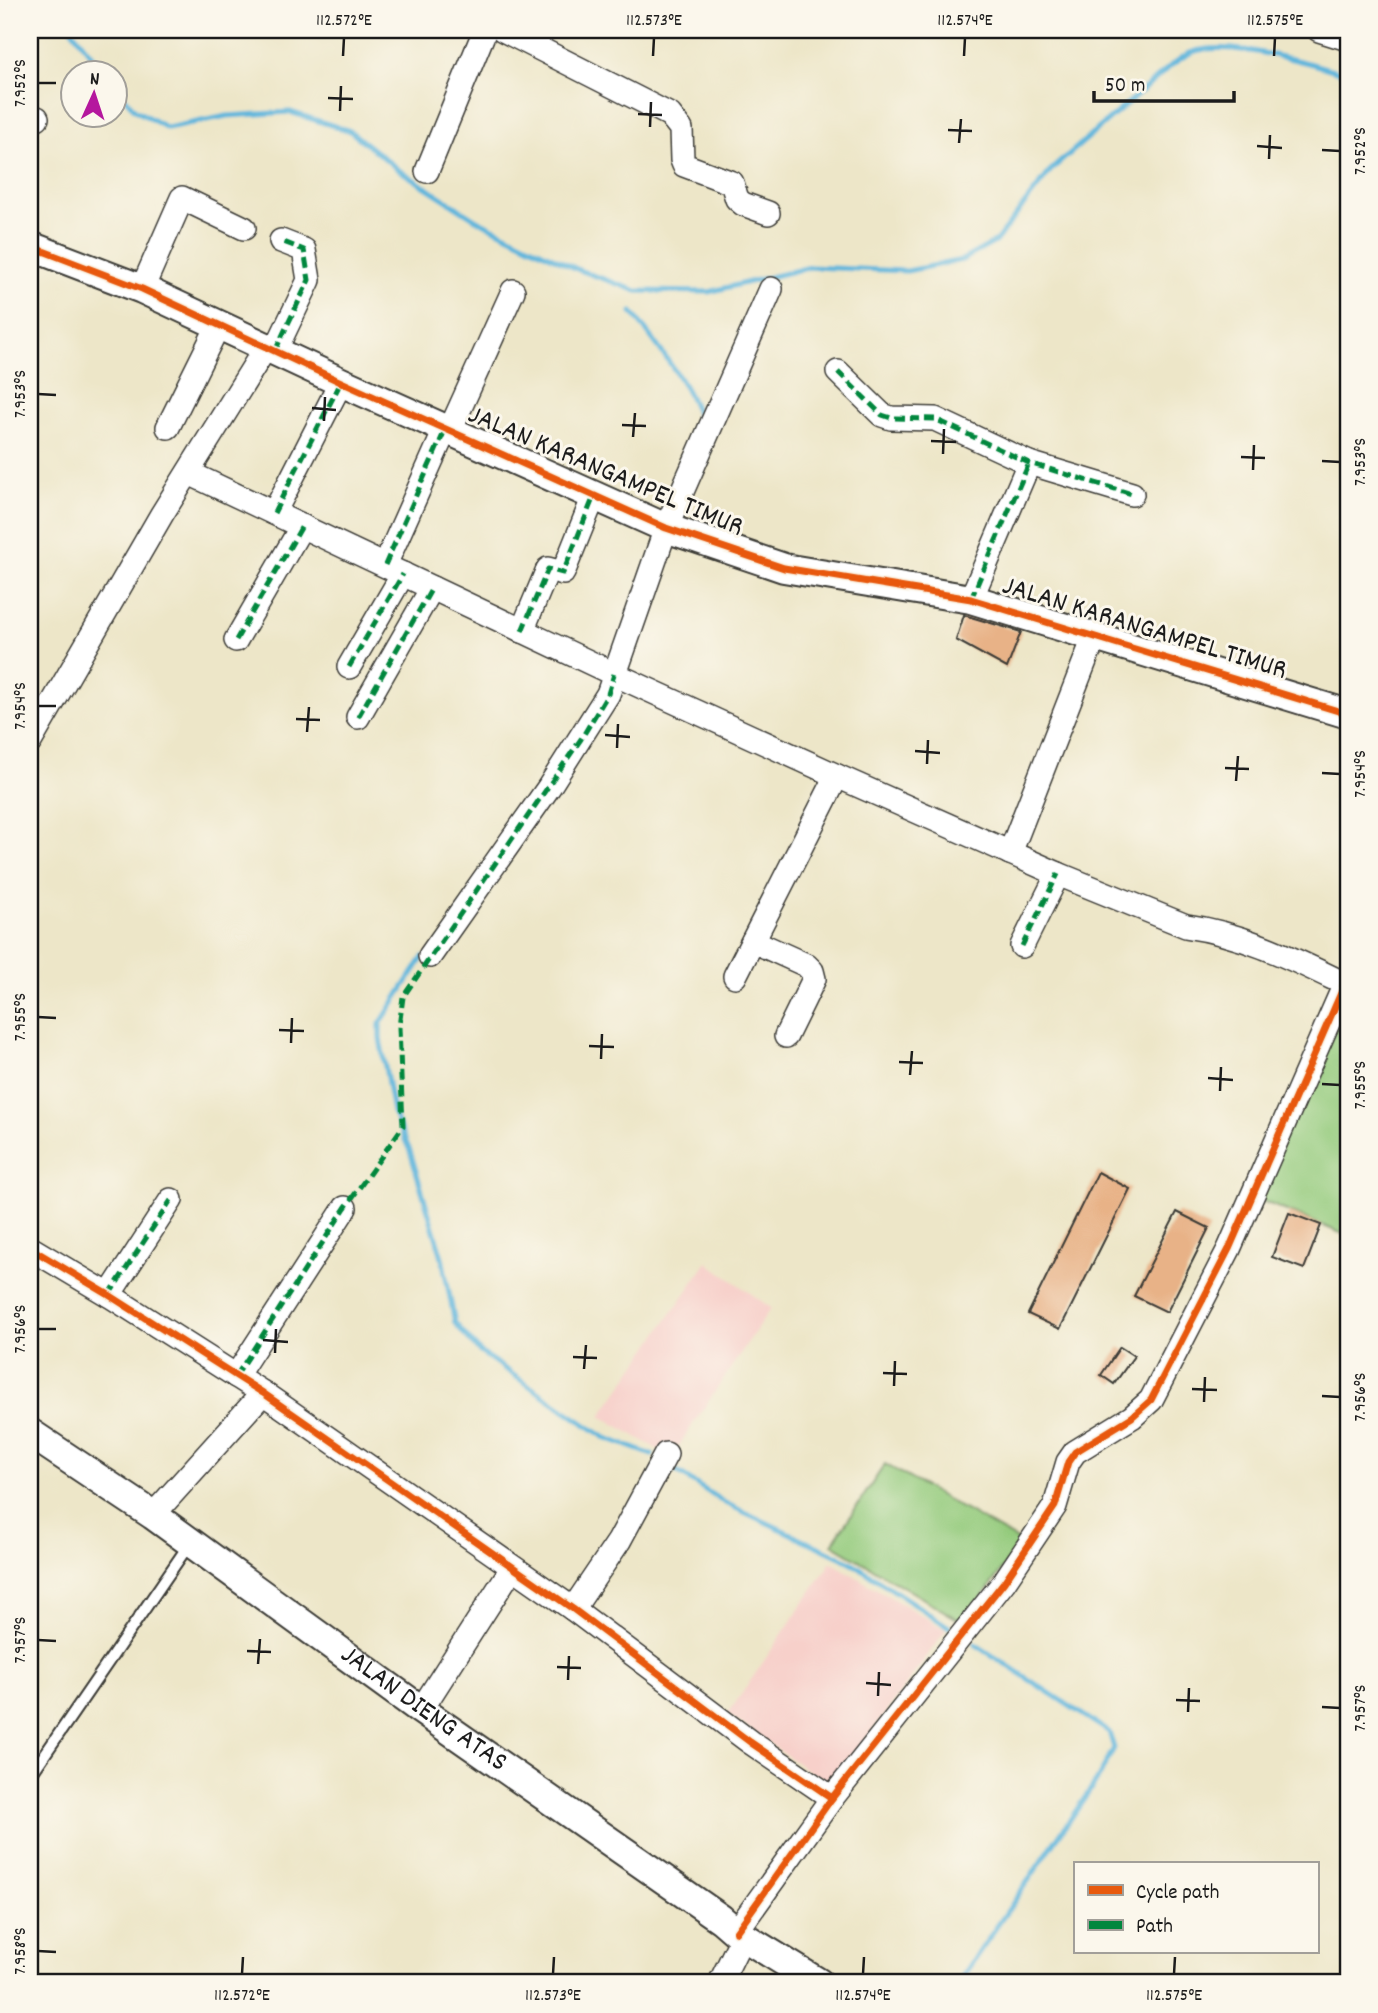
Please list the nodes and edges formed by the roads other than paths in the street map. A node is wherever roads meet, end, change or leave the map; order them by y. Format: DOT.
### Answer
graph roads {
  1 [pos="485,30"];
  2 [pos="502,30"];
  3 [pos="1319,30"];
  4 [pos="537,38"];
  5 [pos="1348,39"];
  6 [pos="427,172"];
  7 [pos="768,213"];
  8 [pos="244,228"];
  9 [pos="281,241"];
  10 [pos="30,246"];
  11 [pos="142,289"];
  12 [pos="771,289"];
  13 [pos="513,291"];
  14 [pos="219,324"];
  15 [pos="271,349"];
  16 [pos="838,372"];
  17 [pos="341,382"];
  18 [pos="168,427"];
  19 [pos="448,429"];
  20 [pos="1029,463"];
  21 [pos="189,473"];
  22 [pos="1132,494"];
  23 [pos="594,496"];
  24 [pos="274,513"];
  25 [pos="302,526"];
  26 [pos="666,528"];
  27 [pos="394,569"];
  28 [pos="432,587"];
  29 [pos="971,599"];
  30 [pos="522,631"];
  31 [pos="1094,638"];
  32 [pos="236,640"];
  33 [pos="349,667"];
  34 [pos="614,674"];
  35 [pos="1348,714"];
  36 [pos="358,717"];
  37 [pos="30,742"];
  38 [pos="837,776"];
  39 [pos="1010,853"];
  40 [pos="1058,874"];
  41 [pos="753,941"];
  42 [pos="1022,946"];
  43 [pos="430,956"];
  44 [pos="735,976"];
  45 [pos="1347,980"];
  46 [pos="786,1036"];
  47 [pos="171,1200"];
  48 [pos="345,1208"];
  49 [pos="30,1248"];
  50 [pos="109,1295"];
  51 [pos="236,1376"];
  52 [pos="263,1393"];
  53 [pos="30,1433"];
  54 [pos="666,1454"];
  55 [pos="153,1515"];
  56 [pos="190,1543"];
  57 [pos="512,1568"];
  58 [pos="573,1609"];
  59 [pos="421,1710"];
  60 [pos="30,1776"];
  61 [pos="832,1798"];
  62 [pos="739,1934"];
  63 [pos="720,1983"];
  64 [pos="819,1983"];
  1 -- 6 [label="street"];
  2 -- 4 [label="street"];
  3 -- 5 [label="street"];
  4 -- 7 [label="street"];
  8 -- 11 [label="street"];
  9 -- 15 [label="street"];
  10 -- 11 [label="street, JALAN KARANGAMPEL TIMUR"];
  11 -- 14 [label="street, JALAN KARANGAMPEL TIMUR"];
  12 -- 26 [label="street"];
  13 -- 19 [label="street"];
  14 -- 15 [label="street, JALAN KARANGAMPEL TIMUR"];
  14 -- 18 [label="street"];
  15 -- 17 [label="street, JALAN KARANGAMPEL TIMUR"];
  15 -- 21 [label="street"];
  16 -- 20 [label="street"];
  17 -- 19 [label="street, JALAN KARANGAMPEL TIMUR"];
  17 -- 24 [label="street"];
  19 -- 23 [label="street, JALAN KARANGAMPEL TIMUR"];
  19 -- 27 [label="street"];
  20 -- 22 [label="street"];
  20 -- 29 [label="street"];
  21 -- 24 [label="street"];
  21 -- 37 [label="street"];
  23 -- 26 [label="street, JALAN KARANGAMPEL TIMUR"];
  23 -- 30 [label="street"];
  24 -- 25 [label="street"];
  25 -- 27 [label="street"];
  25 -- 32 [label="street"];
  26 -- 29 [label="street, JALAN KARANGAMPEL TIMUR"];
  26 -- 34 [label="street"];
  27 -- 28 [label="street"];
  27 -- 33 [label="street"];
  28 -- 30 [label="street"];
  28 -- 36 [label="street"];
  29 -- 31 [label="street, JALAN KARANGAMPEL TIMUR"];
  30 -- 34 [label="street"];
  31 -- 35 [label="street, JALAN KARANGAMPEL TIMUR"];
  31 -- 39 [label="street"];
  34 -- 38 [label="street"];
  34 -- 43 [label="street"];
  38 -- 39 [label="street"];
  38 -- 41 [label="street"];
  39 -- 40 [label="street"];
  40 -- 42 [label="street"];
  40 -- 45 [label="street"];
  41 -- 44 [label="street"];
  41 -- 46 [label="street"];
  45 -- 61 [label="street"];
  47 -- 50 [label="street"];
  48 -- 51 [label="street"];
  49 -- 50 [label="street"];
  50 -- 51 [label="street"];
  51 -- 52 [label="street"];
  52 -- 55 [label="street"];
  52 -- 57 [label="street"];
  53 -- 55 [label="street, JALAN DIENG ATAS"];
  54 -- 58 [label="street"];
  55 -- 56 [label="street, JALAN DIENG ATAS"];
  56 -- 59 [label="street, JALAN DIENG ATAS"];
  56 -- 60 [label="lane"];
  57 -- 58 [label="street"];
  57 -- 59 [label="street"];
  58 -- 61 [label="street"];
  59 -- 62 [label="street, JALAN DIENG ATAS"];
  61 -- 62 [label="street"];
  62 -- 63 [label="street"];
  62 -- 64 [label="street, JALAN DIENG ATAS"];
}
